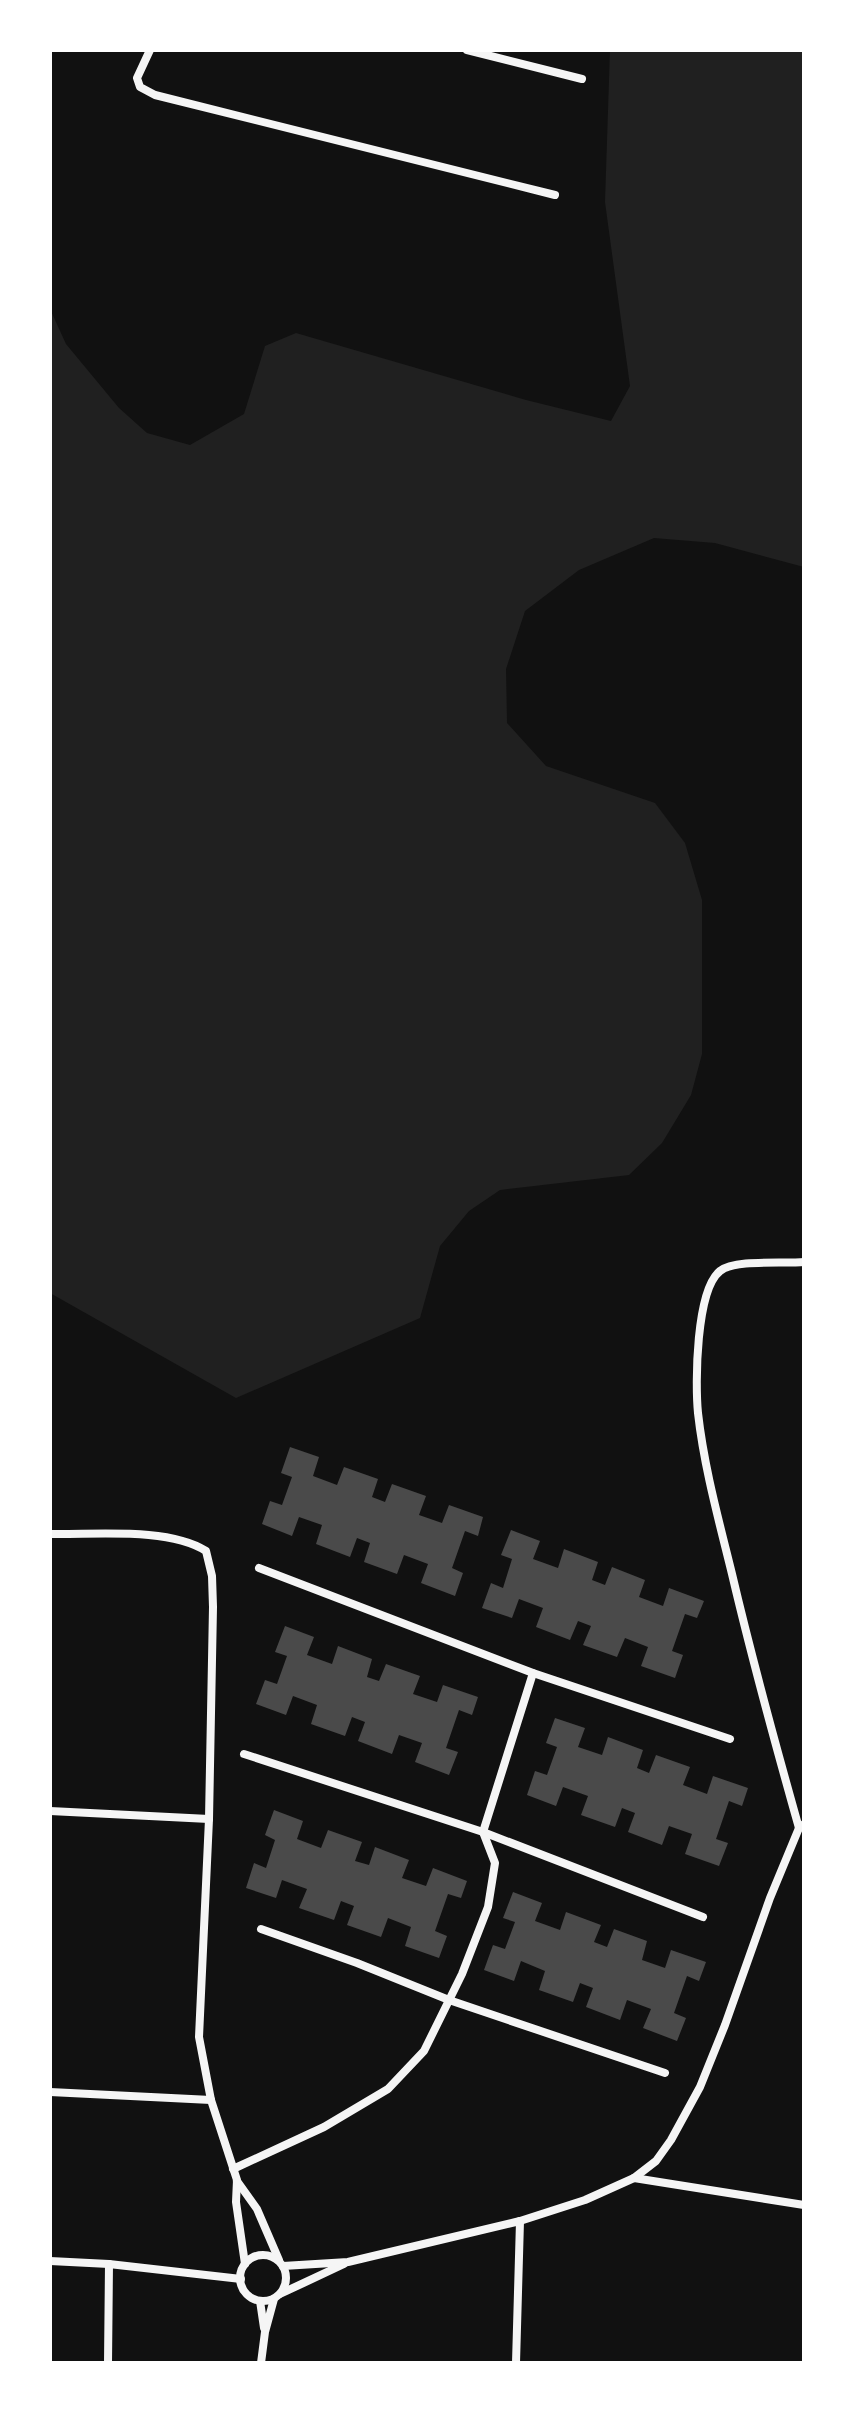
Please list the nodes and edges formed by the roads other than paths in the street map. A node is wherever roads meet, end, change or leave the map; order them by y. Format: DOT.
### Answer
graph roads {
  1 [pos="150,50"];
  2 [pos="467,50"];
  3 [pos="582,79"];
  4 [pos="555,195"];
  5 [pos="804,1262"];
  6 [pos="50,1534"];
  7 [pos="259,1568"];
  8 [pos="533,1673"];
  9 [pos="730,1739"];
  10 [pos="244,1754"];
  11 [pos="50,1811"];
  12 [pos="209,1819"];
  13 [pos="802,1826"];
  14 [pos="483,1832"];
  15 [pos="703,1917"];
  16 [pos="261,1929"];
  17 [pos="449,2000"];
  18 [pos="665,2073"];
  19 [pos="50,2092"];
  20 [pos="211,2100"];
  21 [pos="233,2169"];
  22 [pos="634,2178"];
  23 [pos="237,2180"];
  24 [pos="804,2205"];
  25 [pos="520,2221"];
  26 [pos="50,2261"];
  27 [pos="348,2262"];
  28 [pos="109,2264"];
  29 [pos="245,2264"];
  30 [pos="281,2264"];
  31 [pos="241,2279"];
  32 [pos="277,2296"];
  33 [pos="260,2301"];
  34 [pos="265,2332"];
  35 [pos="108,2363"];
  36 [pos="261,2363"];
  37 [pos="516,2363"];
  1 -- 4 [label="street"];
  2 -- 3 [label="street"];
  5 -- 13 [label="street"];
  6 -- 12 [label="street"];
  7 -- 8 [label="street"];
  8 -- 9 [label="street"];
  8 -- 14 [label="street"];
  10 -- 14 [label="street"];
  11 -- 12 [label="street"];
  12 -- 20 [label="street"];
  13 -- 22 [label="street"];
  14 -- 15 [label="street"];
  14 -- 17 [label="street"];
  16 -- 17 [label="street"];
  17 -- 18 [label="street"];
  17 -- 21 [label="street"];
  19 -- 20 [label="street"];
  20 -- 21 [label="street"];
  21 -- 23 [label="street"];
  22 -- 24 [label="street"];
  22 -- 25 [label="street"];
  23 -- 29 [label="street"];
  23 -- 30 [label="street"];
  25 -- 27 [label="street"];
  25 -- 37 [label="street"];
  26 -- 28 [label="street"];
  27 -- 30 [label="street"];
  27 -- 32 [label="street"];
  28 -- 31 [label="street"];
  28 -- 35 [label="street"];
  29 -- 30 [label="street"];
  29 -- 31 [label="street"];
  30 -- 32 [label="street"];
  31 -- 33 [label="street"];
  32 -- 33 [label="street"];
  32 -- 34 [label="street"];
  33 -- 34 [label="street"];
  34 -- 36 [label="street"];
}
